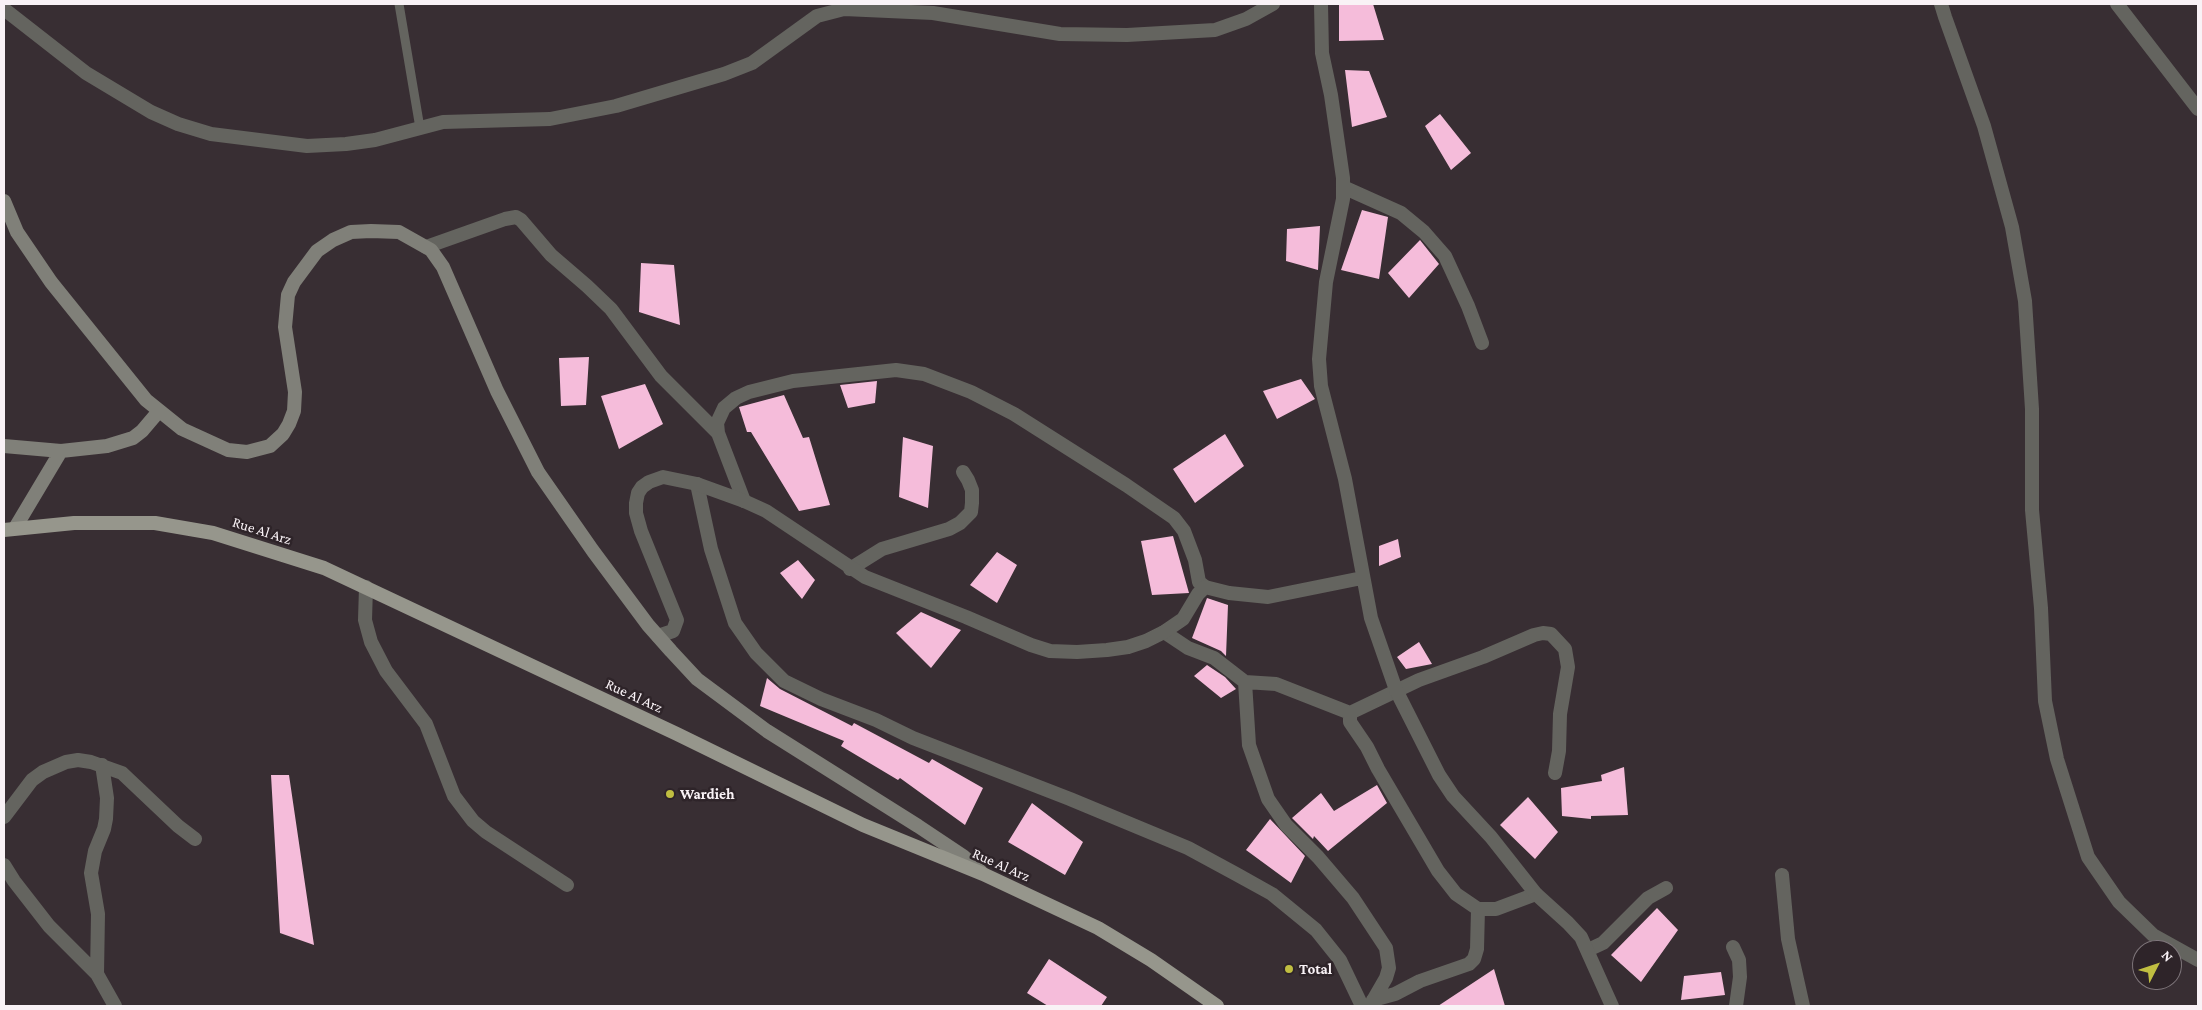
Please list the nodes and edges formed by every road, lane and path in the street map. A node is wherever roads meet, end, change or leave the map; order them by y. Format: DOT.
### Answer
graph roads {
  1 [pos="399,4"];
  2 [pos="1273,4"];
  3 [pos="1321,4"];
  4 [pos="1942,4"];
  5 [pos="2117,4"];
  6 [pos="4,8"];
  7 [pos="2198,109"];
  8 [pos="420,128"];
  9 [pos="1343,187"];
  10 [pos="4,201"];
  11 [pos="426,247"];
  12 [pos="1482,343"];
  13 [pos="158,411"];
  14 [pos="718,433"];
  15 [pos="4,446"];
  16 [pos="61,451"];
  17 [pos="963,472"];
  18 [pos="696,484"];
  19 [pos="744,501"];
  20 [pos="9,529"];
  21 [pos="850,569"];
  22 [pos="1362,578"];
  23 [pos="366,587"];
  24 [pos="1205,587"];
  25 [pos="1164,632"];
  26 [pos="658,636"];
  27 [pos="1245,682"];
  28 [pos="1396,690"];
  29 [pos="1350,713"];
  30 [pos="102,765"];
  31 [pos="1554,774"];
  32 [pos="4,817"];
  33 [pos="195,839"];
  34 [pos="4,865"];
  35 [pos="983,874"];
  36 [pos="1782,875"];
  37 [pos="567,885"];
  38 [pos="1666,888"];
  39 [pos="1536,894"];
  40 [pos="1478,909"];
  41 [pos="1732,947"];
  42 [pos="1588,950"];
  43 [pos="2198,960"];
  44 [pos="97,974"];
  45 [pos="1368,1004"];
  46 [pos="115,1006"];
  47 [pos="1218,1006"];
  48 [pos="1612,1006"];
  49 [pos="1736,1006"];
  50 [pos="1803,1006"];
  1 -- 8 [label="lane"];
  2 -- 8 [label="street"];
  3 -- 9 [label="street"];
  4 -- 43 [label="street"];
  5 -- 7 [label="street"];
  6 -- 8 [label="street"];
  9 -- 12 [label="street"];
  9 -- 22 [label="street"];
  10 -- 13 [label="main road"];
  11 -- 13 [label="main road"];
  11 -- 14 [label="street"];
  11 -- 26 [label="main road"];
  13 -- 16 [label="main road"];
  14 -- 19 [label="street"];
  14 -- 24 [label="street"];
  15 -- 16 [label="main road"];
  16 -- 20 [label="main road"];
  17 -- 21 [label="street"];
  18 -- 19 [label="street"];
  18 -- 26 [label="street"];
  18 -- 45 [label="street"];
  19 -- 21 [label="street"];
  20 -- 23 [label="main road, Rue Al Arz"];
  21 -- 25 [label="street"];
  22 -- 24 [label="street"];
  22 -- 28 [label="street"];
  23 -- 35 [label="main road, Rue Al Arz"];
  23 -- 37 [label="street"];
  24 -- 25 [label="street"];
  25 -- 27 [label="street"];
  26 -- 35 [label="main road"];
  27 -- 29 [label="street"];
  27 -- 45 [label="street"];
  28 -- 29 [label="street"];
  28 -- 31 [label="street"];
  28 -- 39 [label="street"];
  29 -- 40 [label="street"];
  30 -- 32 [label="street"];
  30 -- 33 [label="street"];
  30 -- 44 [label="street"];
  34 -- 44 [label="street"];
  35 -- 47 [label="main road, Rue Al Arz"];
  36 -- 50 [label="street"];
  38 -- 42 [label="street"];
  39 -- 40 [label="street"];
  39 -- 42 [label="street"];
  40 -- 45 [label="street"];
  41 -- 49 [label="street"];
  42 -- 48 [label="street"];
  44 -- 46 [label="street"];
}
